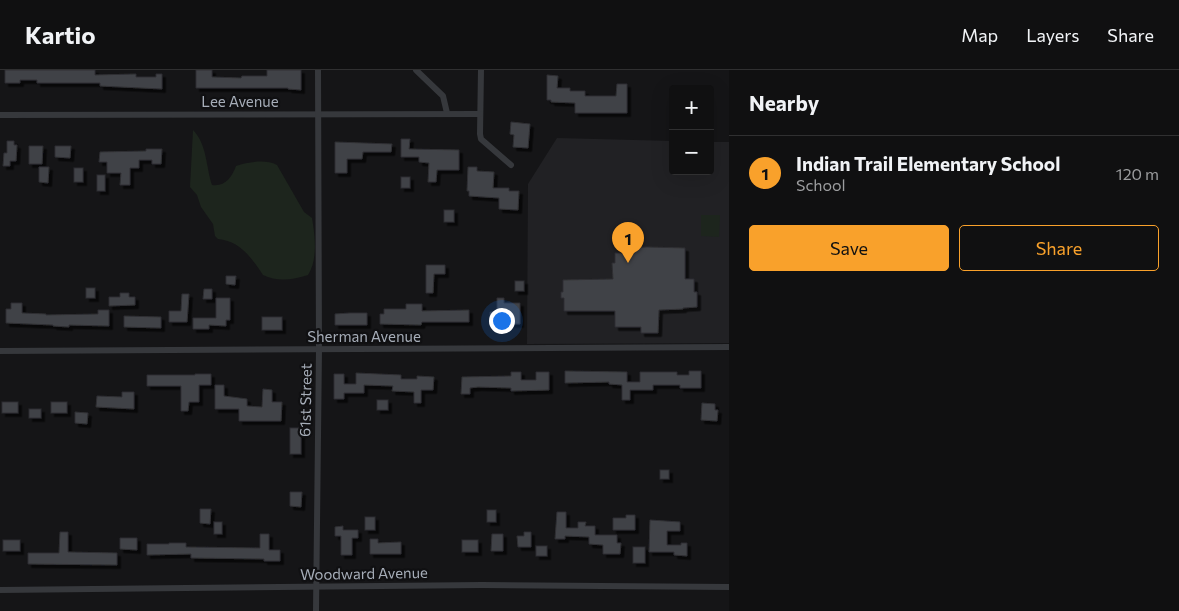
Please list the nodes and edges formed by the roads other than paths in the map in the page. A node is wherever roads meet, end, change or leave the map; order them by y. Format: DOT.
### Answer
graph roads {
  1 [pos="318,70"];
  2 [pos="416,70"];
  3 [pos="481,70"];
  4 [pos="447,113"];
  5 [pos="319,114"];
  6 [pos="480,114"];
  7 [pos="0,115"];
  8 [pos="512,165"];
  9 [pos="729,347"];
  10 [pos="319,349"];
  11 [pos="0,351"];
  12 [pos="316,587"];
  13 [pos="729,587"];
  14 [pos="0,590"];
  15 [pos="316,611"];
  1 -- 5 [label="street, 61st Street"];
  2 -- 4 [label="street"];
  3 -- 6 [label="street"];
  4 -- 5 [label="street, Lee Avenue"];
  4 -- 6 [label="street, Lee Avenue"];
  5 -- 7 [label="street, Lee Avenue"];
  5 -- 10 [label="street, 61st Street"];
  6 -- 8 [label="street"];
  9 -- 10 [label="street, Sherman Avenue"];
  10 -- 11 [label="street, Sherman Avenue"];
  10 -- 12 [label="street, 61st Street"];
  12 -- 13 [label="street, Woodward Avenue"];
  12 -- 14 [label="street, Woodward Avenue"];
  12 -- 15 [label="street, 61st Street"];
}
